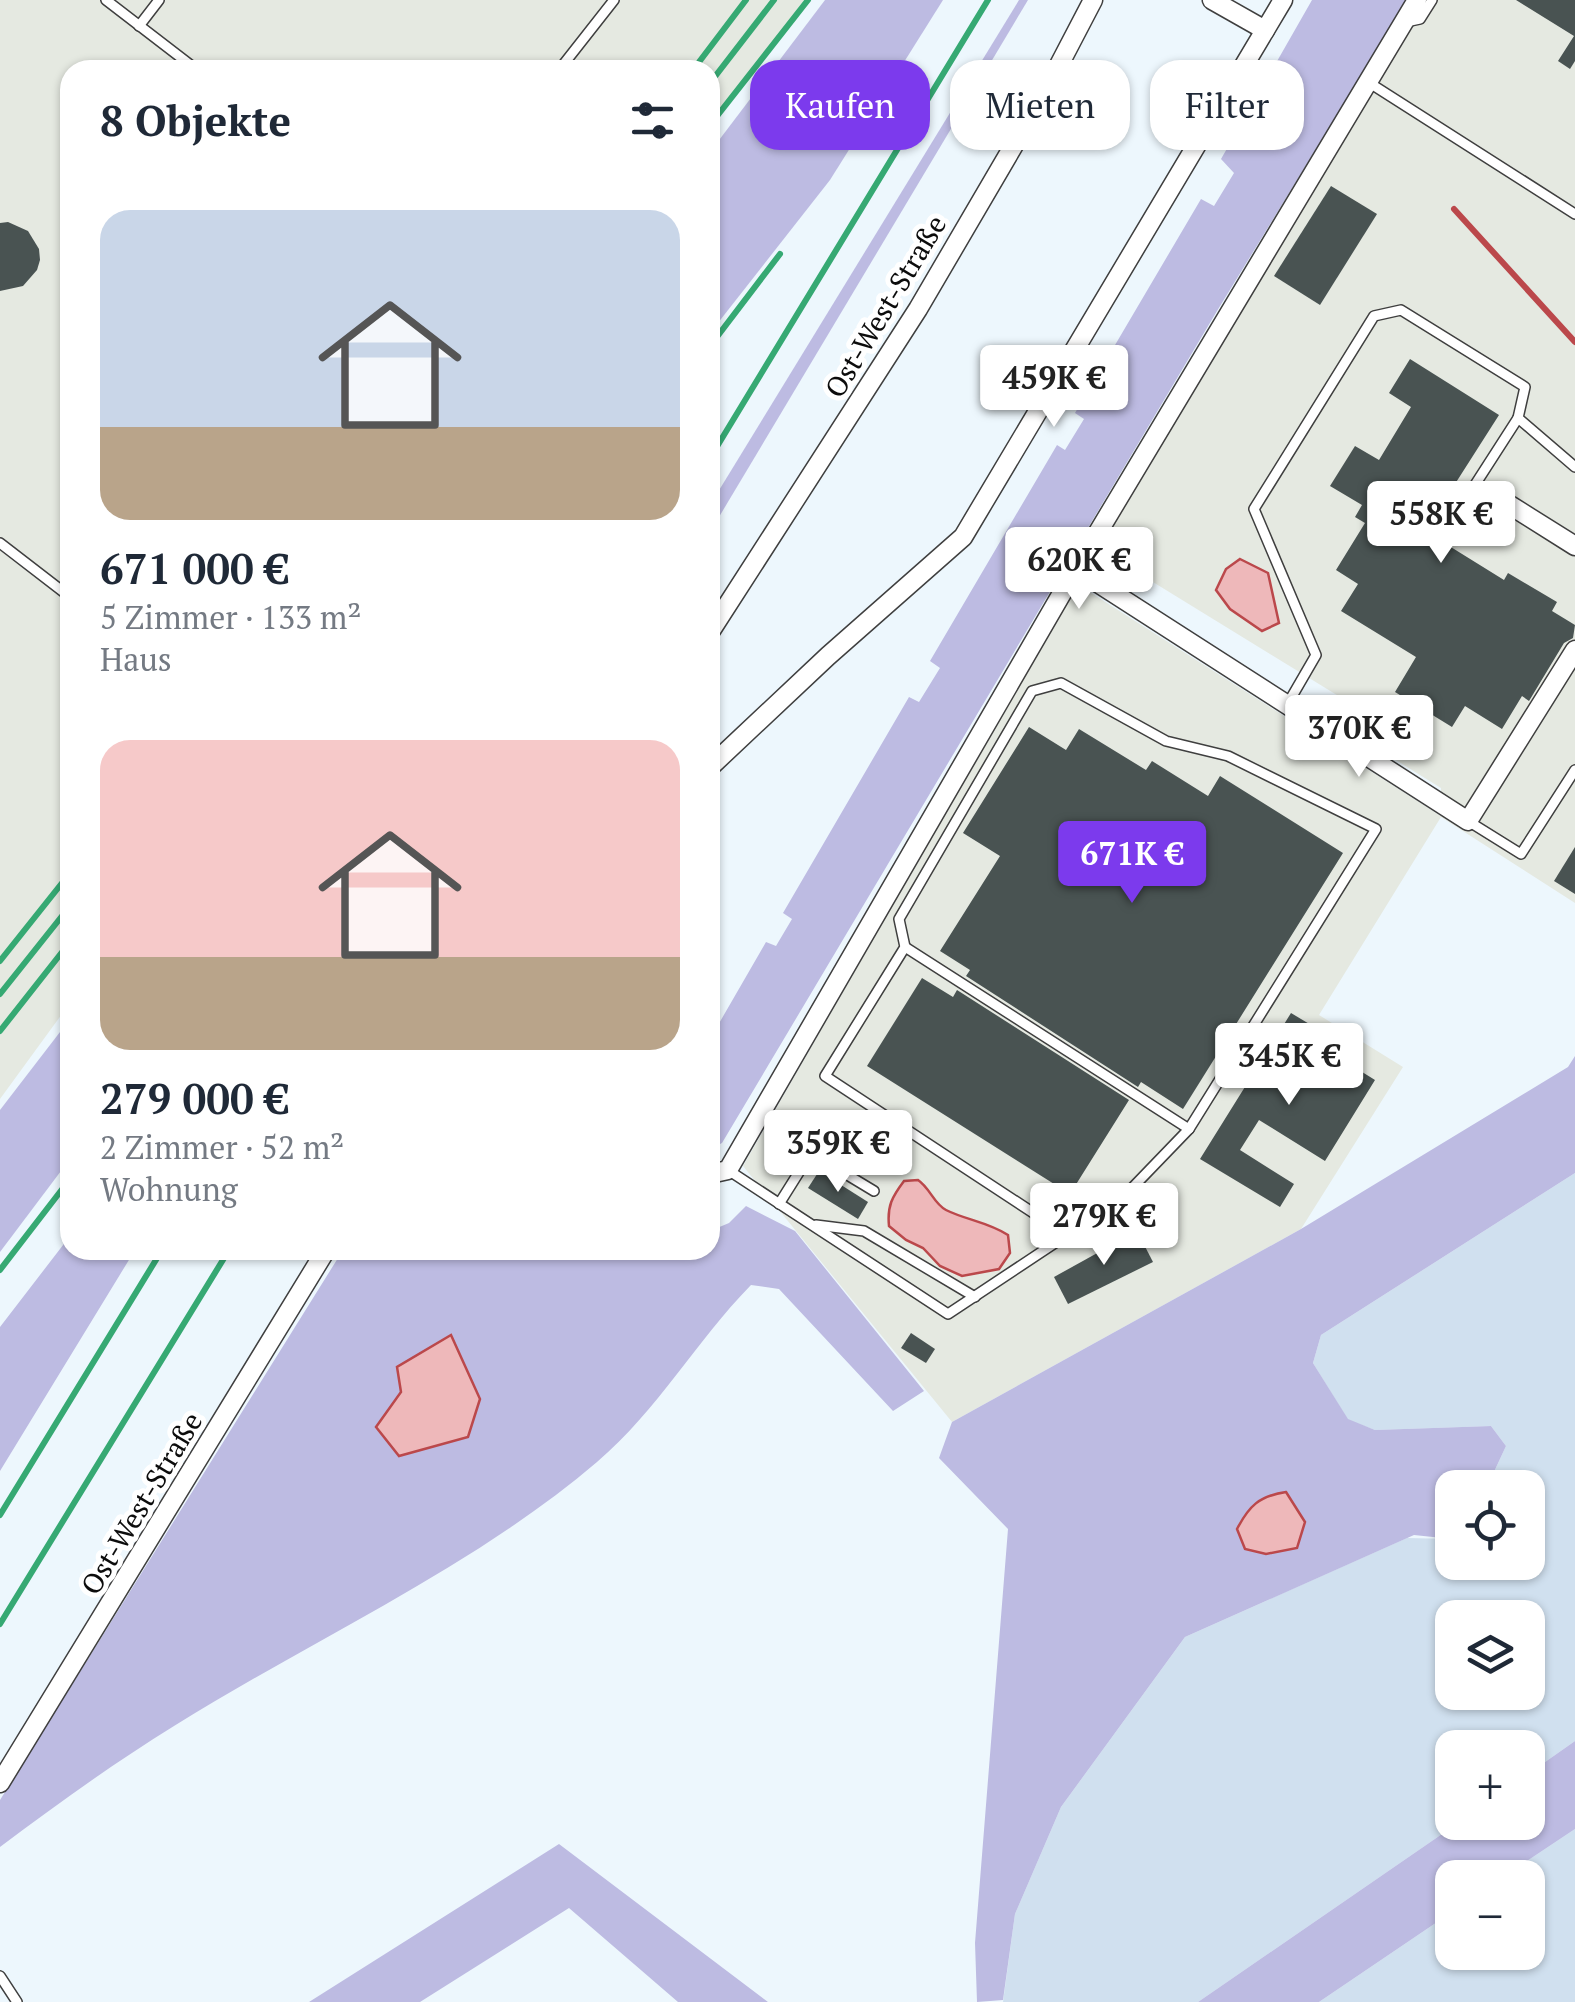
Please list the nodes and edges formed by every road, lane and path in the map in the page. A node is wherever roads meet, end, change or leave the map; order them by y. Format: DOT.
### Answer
graph roads {
  1 [pos="106,0"];
  2 [pos="159,0"];
  3 [pos="614,0"];
  4 [pos="1093,0"];
  5 [pos="1212,0"];
  6 [pos="1282,0"];
  7 [pos="1416,0"];
  8 [pos="1432,0"];
  9 [pos="1404,22"];
  10 [pos="139,26"];
  11 [pos="1265,30"];
  12 [pos="184,60"];
  13 [pos="567,60"];
  14 [pos="1368,82"];
  15 [pos="1575,214"];
  16 [pos="1518,418"];
  17 [pos="1575,467"];
  18 [pos="1497,497"];
  19 [pos="1453,519"];
  20 [pos="0,543"];
  21 [pos="1575,546"];
  22 [pos="1076,569"];
  23 [pos="60,590"];
  24 [pos="720,616"];
  25 [pos="1575,650"];
  26 [pos="1287,705"];
  27 [pos="720,758"];
  28 [pos="1575,770"];
  29 [pos="1468,821"];
  30 [pos="906,947"];
  31 [pos="1189,1130"];
  32 [pos="720,1170"];
  33 [pos="720,1173"];
  34 [pos="874,1192"];
  35 [pos="779,1204"];
  36 [pos="810,1224"];
  37 [pos="1067,1235"];
  38 [pos="320,1260"];
  39 [pos="975,1297"];
  40 [pos="0,1783"];
  41 [pos="0,1976"];
  42 [pos="17,2002"];
  1 -- 10 [label="lane"];
  2 -- 10 [label="lane"];
  3 -- 13 [label="lane"];
  4 -- 24 [label="street, Ost-West-Straße"];
  5 -- 11 [label="street"];
  6 -- 11 [label="street"];
  7 -- 9 [label="street"];
  8 -- 9 [label="lane"];
  9 -- 14 [label="street"];
  10 -- 12 [label="lane"];
  11 -- 27 [label="street"];
  14 -- 15 [label="lane"];
  14 -- 22 [label="street"];
  16 -- 17 [label="lane"];
  16 -- 19 [label="lane"];
  16 -- 26 [label="lane"];
  18 -- 21 [label="street"];
  20 -- 23 [label="lane"];
  22 -- 26 [label="street"];
  22 -- 32 [label="street"];
  25 -- 29 [label="street"];
  26 -- 29 [label="street"];
  28 -- 29 [label="lane"];
  30 -- 31 [label="lane"];
  30 -- 31 [label="lane"];
  30 -- 37 [label="lane"];
  31 -- 37 [label="lane"];
  33 -- 35 [label="lane"];
  34 -- 35 [label="lane"];
  35 -- 36 [label="lane"];
  36 -- 39 [label="lane"];
  36 -- 39 [label="lane"];
  37 -- 39 [label="lane"];
  38 -- 40 [label="street, Ost-West-Straße"];
  41 -- 42 [label="lane"];
}
